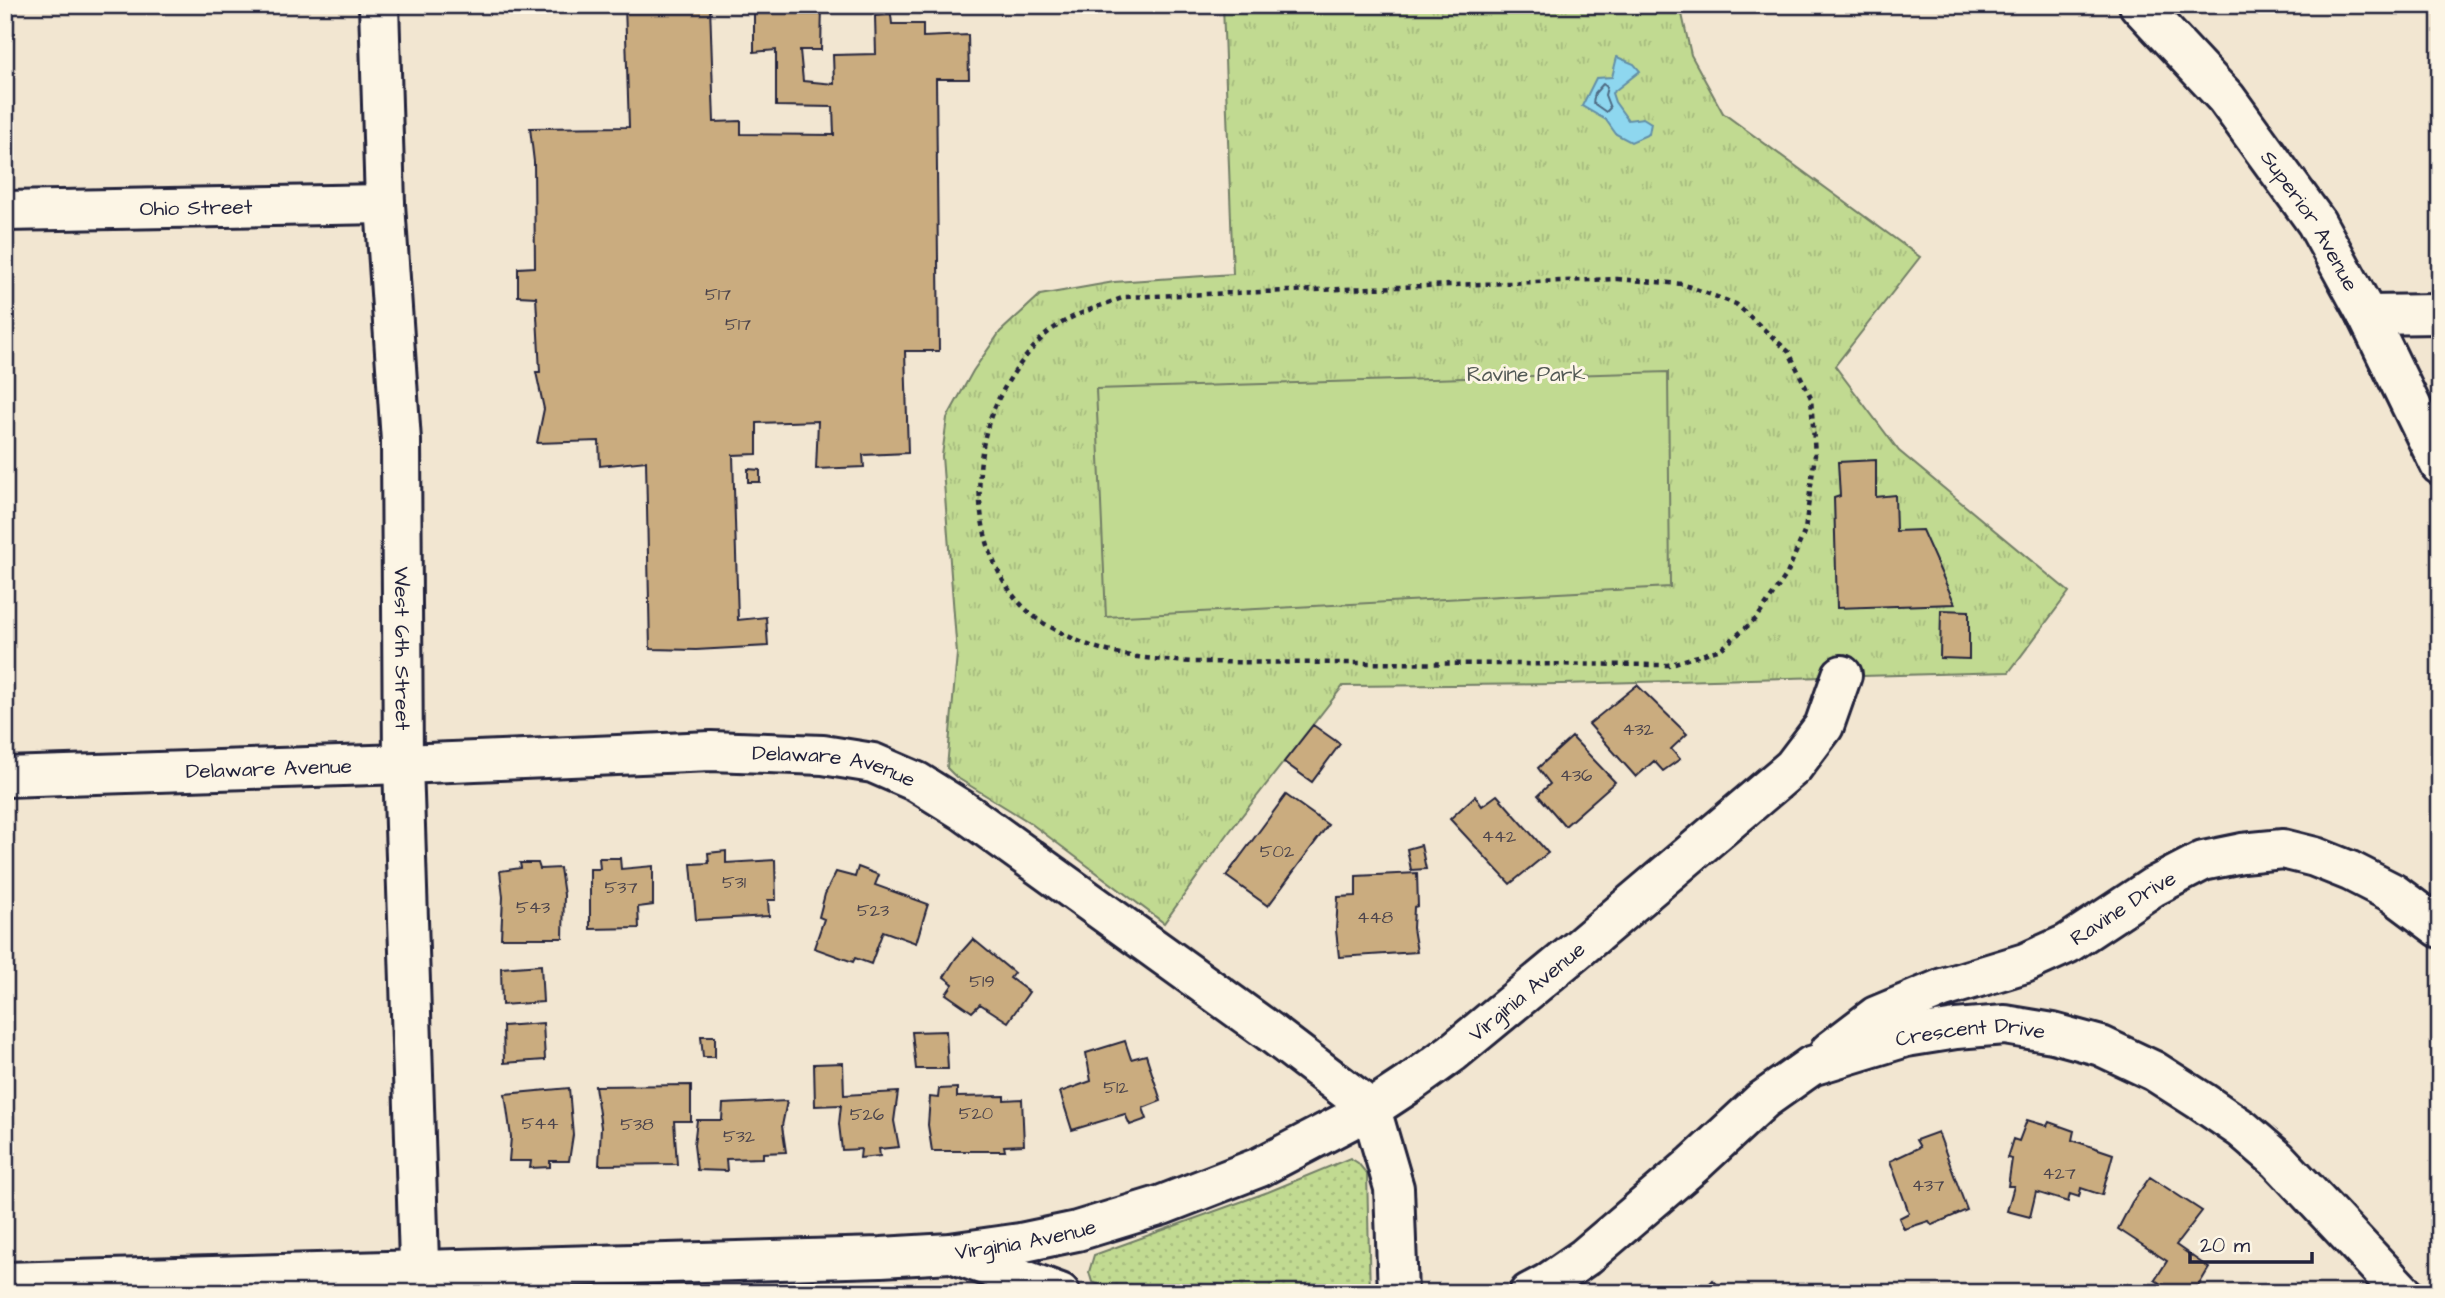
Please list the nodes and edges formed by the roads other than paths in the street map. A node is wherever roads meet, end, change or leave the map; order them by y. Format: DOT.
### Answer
graph roads {
  1 [pos="379,5"];
  2 [pos="2139,5"];
  3 [pos="385,204"];
  4 [pos="5,211"];
  5 [pos="2440,314"];
  6 [pos="2367,315"];
  7 [pos="2440,465"];
  8 [pos="1842,675"];
  9 [pos="403,764"];
  10 [pos="5,777"];
  11 [pos="2440,928"];
  12 [pos="1811,1066"];
  13 [pos="1371,1109"];
  14 [pos="950,1253"];
  15 [pos="419,1281"];
  16 [pos="5,1282"];
  17 [pos="1060,1293"];
  18 [pos="1398,1293"];
  19 [pos="1529,1293"];
  20 [pos="2403,1293"];
  1 -- 3 [label="street, West 6th Street"];
  2 -- 6 [label="street, Superior Avenue"];
  3 -- 4 [label="street, Ohio Street"];
  3 -- 9 [label="street, West 6th Street"];
  5 -- 6 [label="street"];
  6 -- 7 [label="street, Superior Avenue"];
  8 -- 13 [label="street, Virginia Avenue"];
  9 -- 10 [label="street, Delaware Avenue"];
  9 -- 13 [label="street, Delaware Avenue"];
  9 -- 15 [label="street, West 6th Street"];
  11 -- 12 [label="street, Ravine Drive"];
  12 -- 19 [label="street, Crescent Drive"];
  12 -- 20 [label="street, Crescent Drive"];
  13 -- 14 [label="street, Virginia Avenue"];
  13 -- 18 [label="street"];
  14 -- 15 [label="street, Virginia Avenue"];
  14 -- 17 [label="street"];
  15 -- 16 [label="street, Virginia Avenue"];
}
